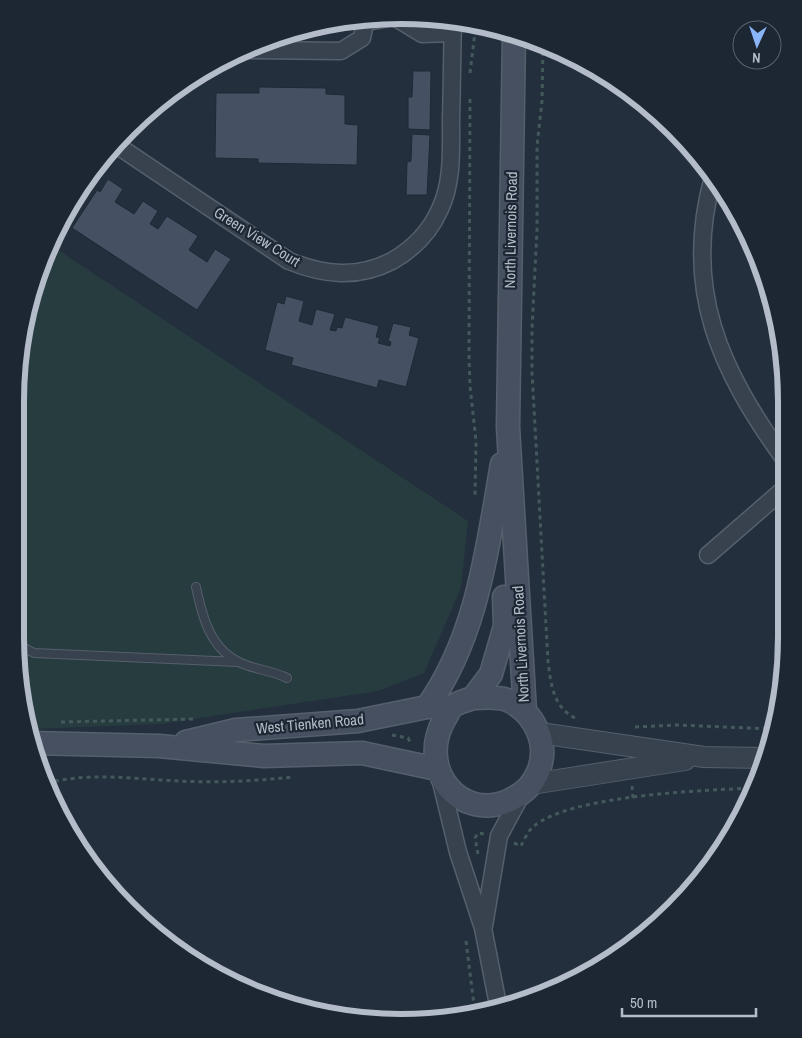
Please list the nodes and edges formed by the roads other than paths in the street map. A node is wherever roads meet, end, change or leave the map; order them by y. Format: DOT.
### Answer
graph roads {
  1 [pos="406,24"];
  2 [pos="365,26"];
  3 [pos="452,27"];
  4 [pos="453,27"];
  5 [pos="514,42"];
  6 [pos="262,50"];
  7 [pos="121,148"];
  8 [pos="711,186"];
  9 [pos="508,427"];
  10 [pos="778,451"];
  11 [pos="778,494"];
  12 [pos="484,507"];
  13 [pos="708,555"];
  14 [pos="196,587"];
  15 [pos="24,648"];
  16 [pos="238,662"];
  17 [pos="287,678"];
  18 [pos="473,698"];
  19 [pos="427,707"];
  20 [pos="452,707"];
  21 [pos="526,712"];
  22 [pos="540,733"];
  23 [pos="40,743"];
  24 [pos="168,747"];
  25 [pos="704,757"];
  26 [pos="758,758"];
  27 [pos="438,772"];
  28 [pos="527,789"];
  29 [pos="483,928"];
  30 [pos="497,1001"];
  1 -- 3 [label="street"];
  2 -- 6 [label="street"];
  4 -- 7 [label="street, Green View Court"];
  5 -- 9 [label="main road, North Livernois Road"];
  8 -- 10 [label="street"];
  9 -- 12 [label="main road, North Livernois Road"];
  9 -- 21 [label="main road, North Livernois Road"];
  11 -- 13 [label="street"];
  12 -- 18 [label="main road, North Livernois Road"];
  12 -- 19 [label="main road"];
  14 -- 16 [label="lane"];
  15 -- 16 [label="lane"];
  16 -- 17 [label="lane"];
  18 -- 20 [label="main road"];
  18 -- 21 [label="main road"];
  19 -- 20 [label="main road, West Tienken Road"];
  19 -- 24 [label="main road, West Tienken Road"];
  20 -- 27 [label="main road"];
  21 -- 22 [label="main road"];
  22 -- 25 [label="street"];
  22 -- 28 [label="main road"];
  23 -- 24 [label="main road, West Tienken Road"];
  24 -- 27 [label="main road, West Tienken Road"];
  25 -- 26 [label="street"];
  25 -- 28 [label="street"];
  27 -- 28 [label="main road"];
  27 -- 29 [label="street"];
  28 -- 29 [label="street"];
  29 -- 30 [label="street"];
}
